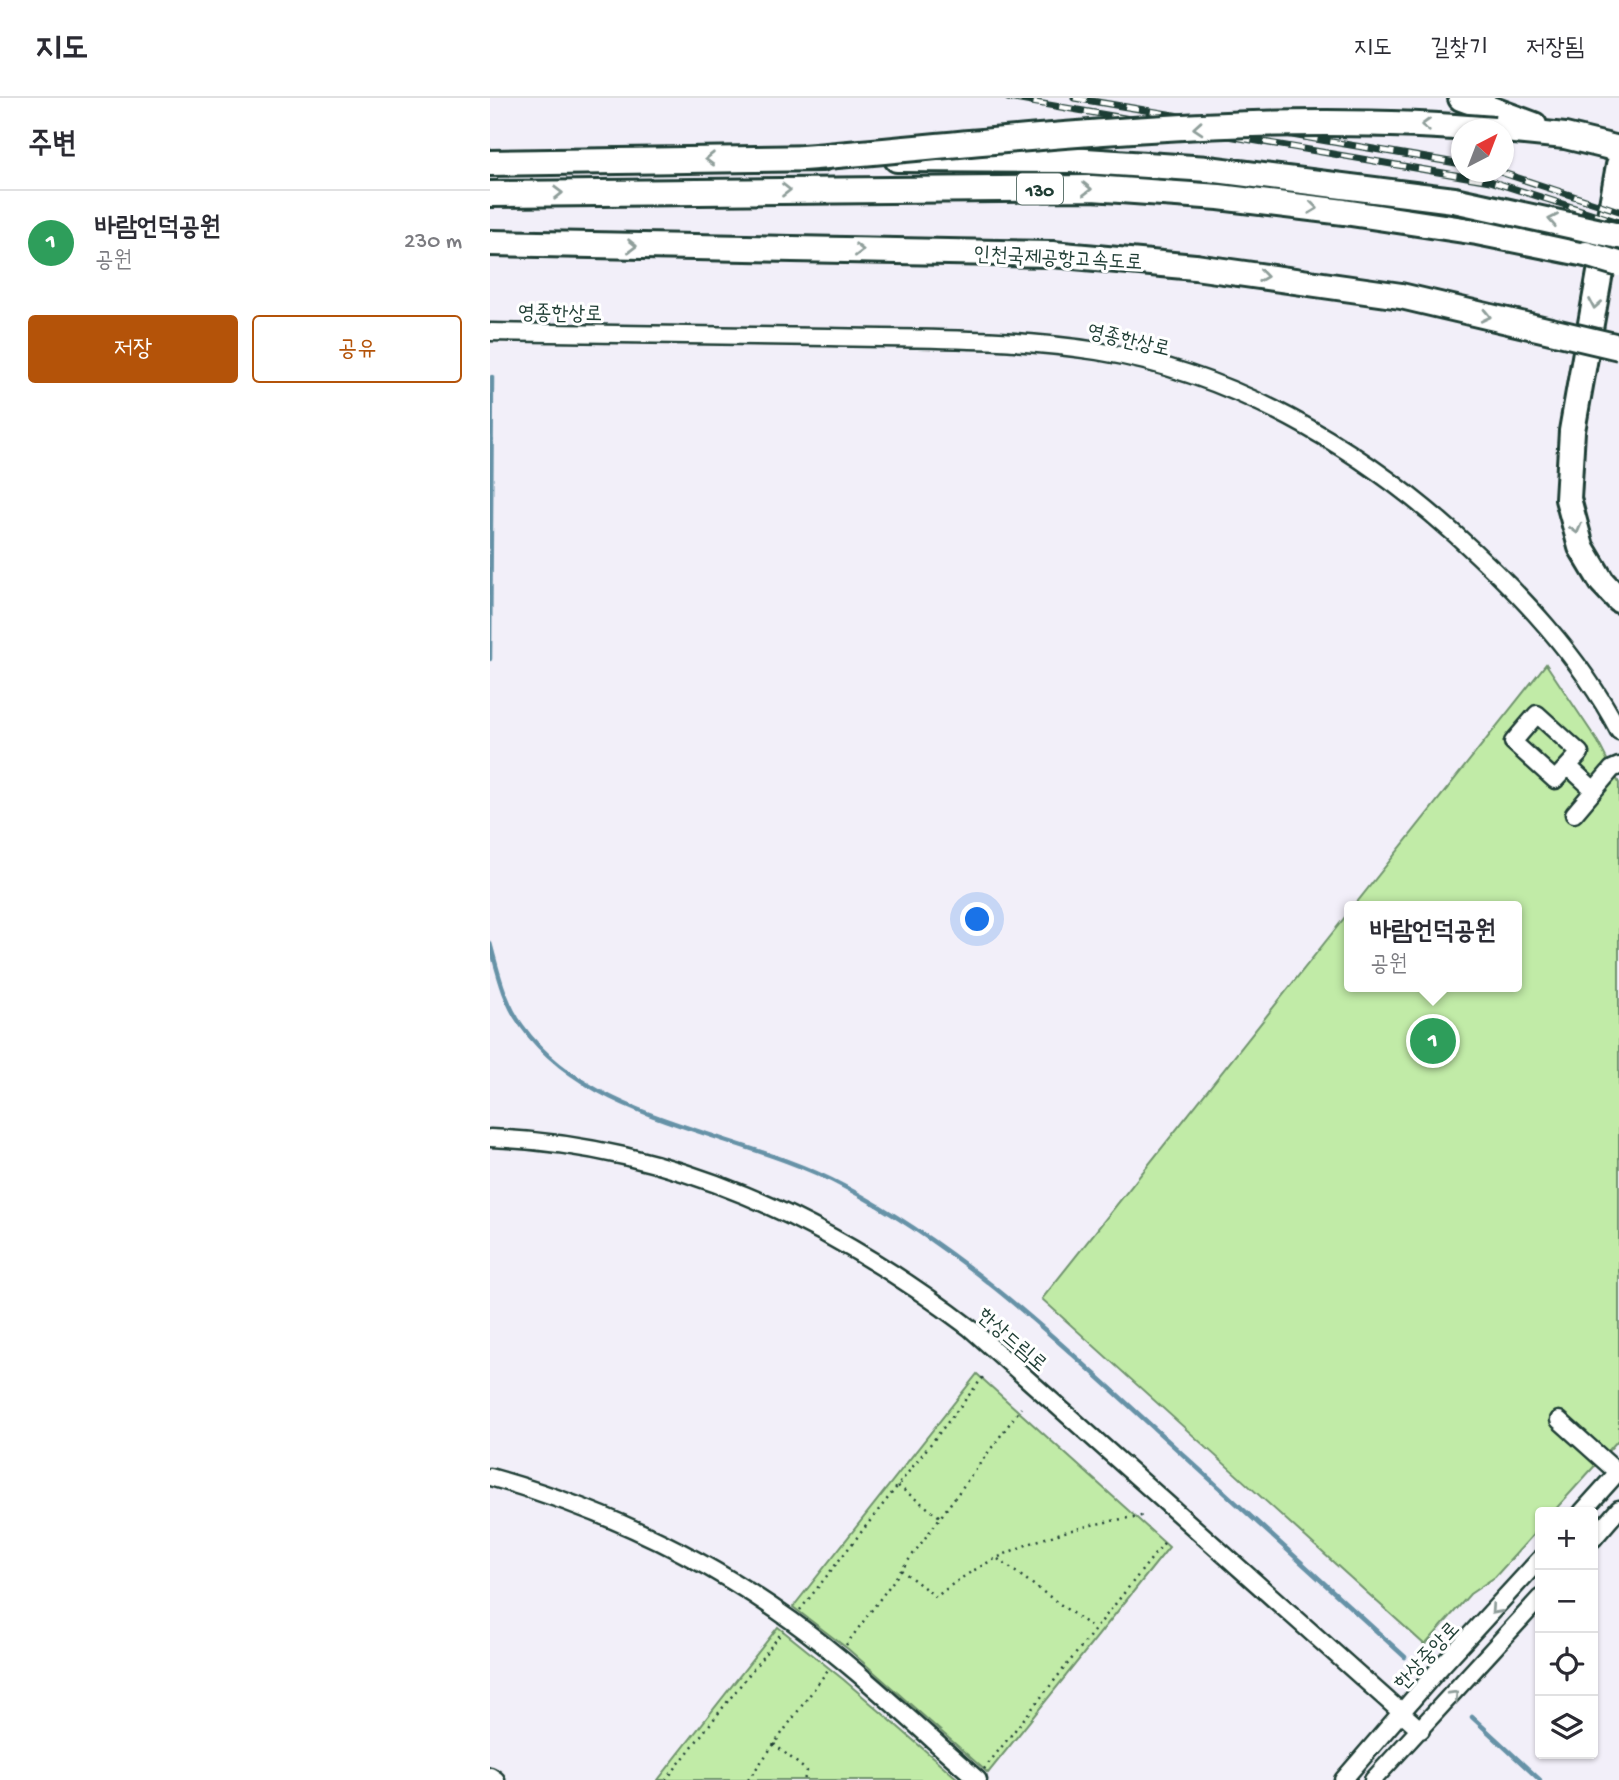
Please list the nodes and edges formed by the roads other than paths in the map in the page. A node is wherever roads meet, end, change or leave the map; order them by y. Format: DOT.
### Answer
graph roads {
  1 [pos="1461,98"];
  2 [pos="1451,128"];
  3 [pos="1514,131"];
  4 [pos="1565,136"];
  5 [pos="1619,149"];
  6 [pos="802,158"];
  7 [pos="490,163"];
  8 [pos="1619,165"];
  9 [pos="490,194"];
  10 [pos="1619,236"];
  11 [pos="490,243"];
  12 [pos="1619,264"];
  13 [pos="490,332"];
  14 [pos="1619,347"];
  15 [pos="1619,600"];
  16 [pos="1619,731"];
  17 [pos="1568,766"];
  18 [pos="1619,766"];
  19 [pos="1594,790"];
  20 [pos="1574,814"];
  21 [pos="490,1138"];
  22 [pos="1559,1420"];
  23 [pos="1618,1472"];
  24 [pos="490,1477"];
  25 [pos="1586,1507"];
  26 [pos="1619,1509"];
  27 [pos="1598,1533"];
  28 [pos="1535,1565"];
  29 [pos="1535,1604"];
  30 [pos="1401,1713"];
  31 [pos="1420,1730"];
  32 [pos="490,1776"];
  33 [pos="980,1776"];
  34 [pos="496,1780"];
  35 [pos="1343,1780"];
  36 [pos="1374,1780"];
  1 -- 4 [label="highway"];
  2 -- 6 [label="highway, 130, one-way, bridge"];
  3 -- 4 [label="highway"];
  4 -- 5 [label="highway"];
  6 -- 7 [label="highway, 130, one-way"];
  10 -- 6 [label="highway, 130, one-way, bridge"];
  8 -- 15 [label="highway, one-way"];
  9 -- 12 [label="highway, 130, one-way, bridge"];
  11 -- 14 [label="highway, 인천국제공항고속도로, one-way, bridge"];
  13 -- 16 [label="street, 영종한상로"];
  17 -- 19 [label="street"];
  18 -- 19 [label="street"];
  19 -- 20 [label="street"];
  21 -- 30 [label="street, 한상드림로"];
  22 -- 23 [label="street"];
  23 -- 25 [label="street"];
  24 -- 33 [label="street"];
  26 -- 27 [label="street"];
  28 -- 30 [label="street, 한상중앙로, one-way"];
  31 -- 29 [label="street, one-way"];
  30 -- 31 [label="street, 한상드림로"];
  30 -- 35 [label="street, 한상중앙로"];
  31 -- 36 [label="street"];
  32 -- 34 [label="street"];
}
